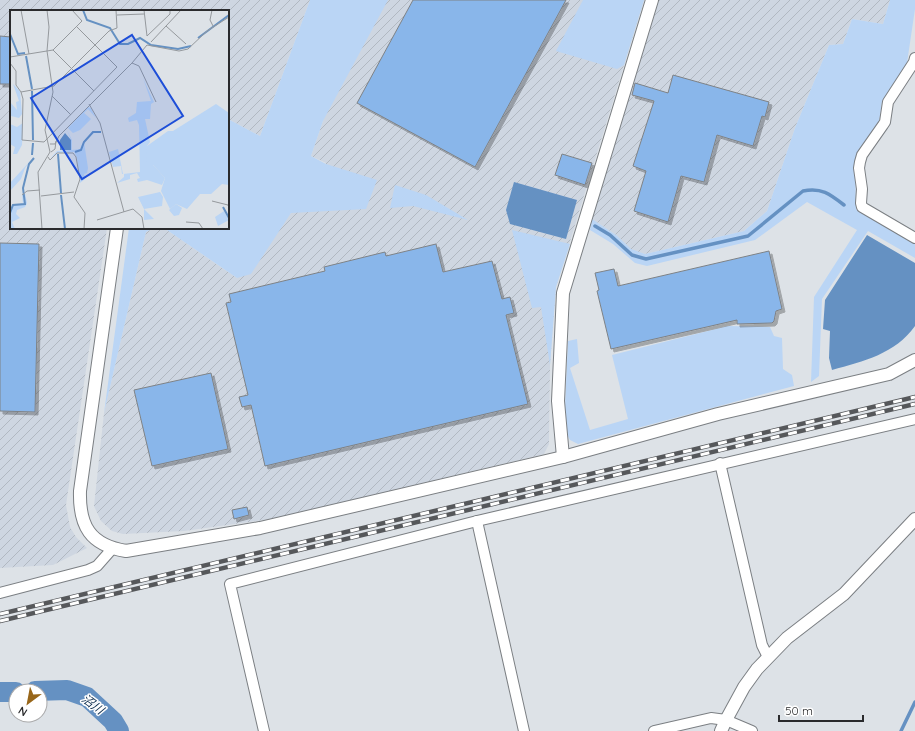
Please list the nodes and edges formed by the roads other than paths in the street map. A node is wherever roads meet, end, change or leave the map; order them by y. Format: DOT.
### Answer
graph roads {
  1 [pos="652,0"];
  2 [pos="915,58"];
  3 [pos="117,229"];
  4 [pos="915,238"];
  5 [pos="915,360"];
  6 [pos="915,419"];
  7 [pos="563,457"];
  8 [pos="720,463"];
  9 [pos="915,519"];
  10 [pos="477,521"];
  11 [pos="112,549"];
  12 [pos="0,593"];
  13 [pos="768,658"];
  14 [pos="724,726"];
  15 [pos="264,731"];
  16 [pos="524,731"];
  17 [pos="654,731"];
  18 [pos="752,731"];
  1 -- 7 [label="street"];
  2 -- 4 [label="street"];
  3 -- 11 [label="street"];
  5 -- 7 [label="street"];
  6 -- 8 [label="street"];
  7 -- 11 [label="street"];
  8 -- 10 [label="street"];
  8 -- 13 [label="street"];
  9 -- 13 [label="street"];
  10 -- 15 [label="street"];
  10 -- 16 [label="street"];
  11 -- 12 [label="street"];
  13 -- 14 [label="street"];
  14 -- 17 [label="street"];
  14 -- 18 [label="street"];
}
